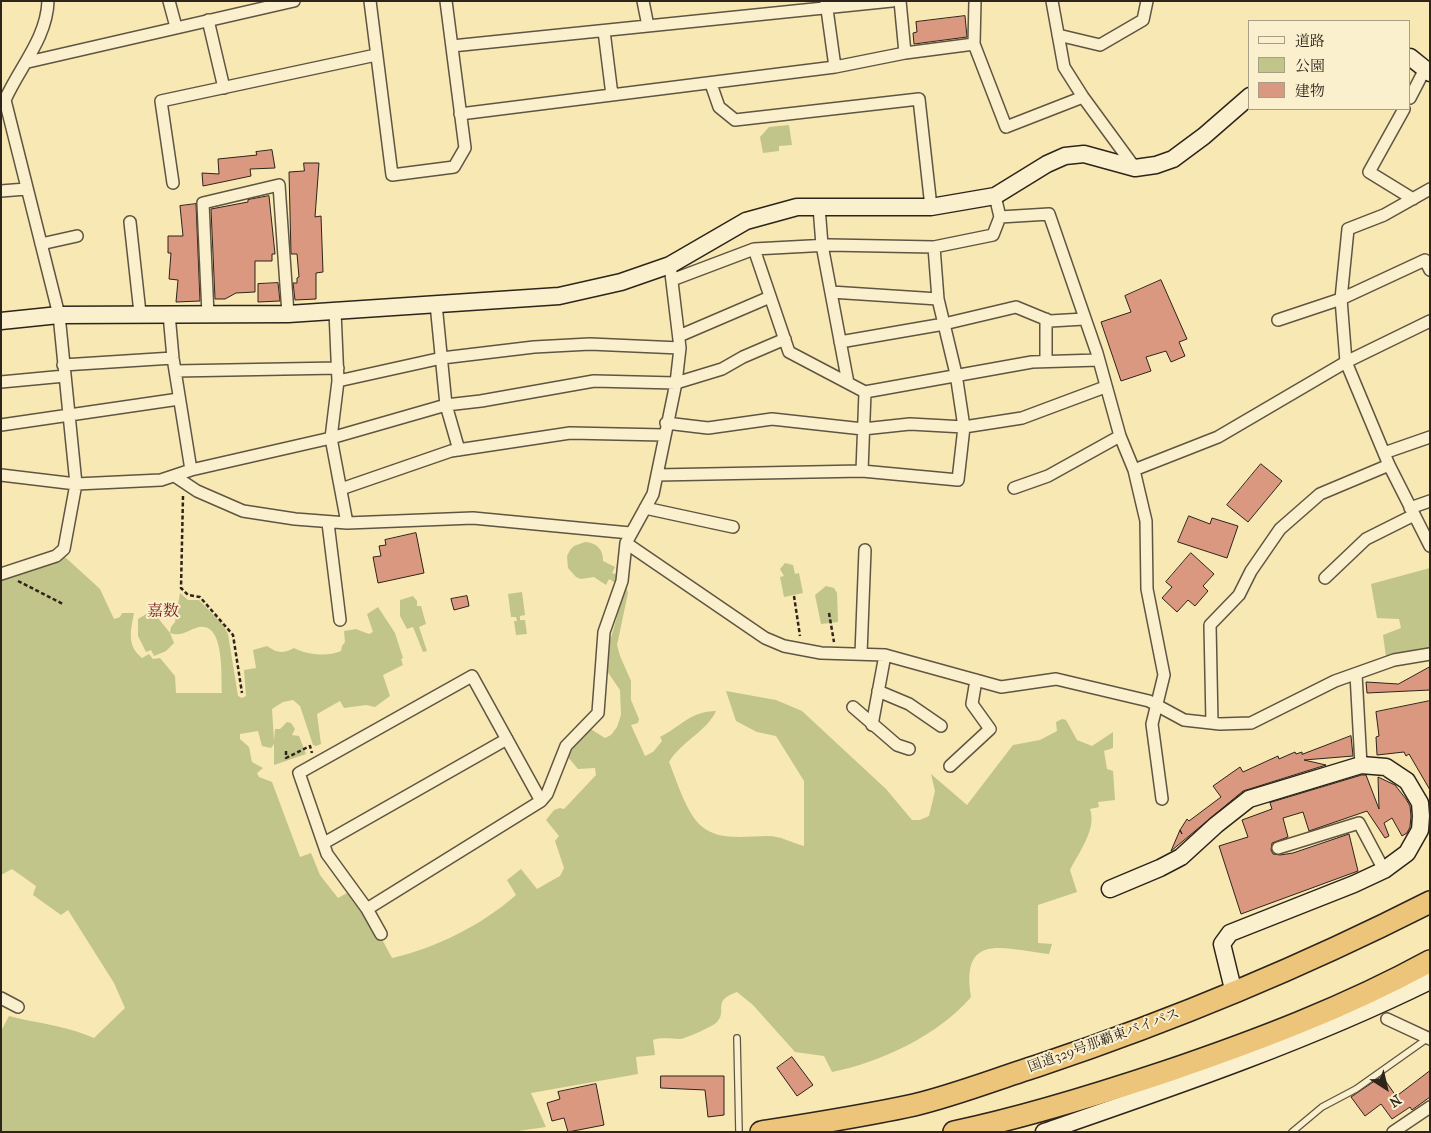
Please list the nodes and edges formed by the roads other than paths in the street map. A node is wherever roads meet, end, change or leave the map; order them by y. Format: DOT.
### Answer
graph roads {
  1 [pos="48,1"];
  2 [pos="170,1"];
  3 [pos="294,1"];
  4 [pos="370,1"];
  5 [pos="446,1"];
  6 [pos="643,1"];
  7 [pos="892,1"];
  8 [pos="900,1"];
  9 [pos="975,1"];
  10 [pos="1052,1"];
  11 [pos="1147,1"];
  12 [pos="826,5"];
  13 [pos="208,20"];
  14 [pos="648,26"];
  15 [pos="176,27"];
  16 [pos="604,31"];
  17 [pos="1058,35"];
  18 [pos="974,44"];
  19 [pos="452,46"];
  20 [pos="905,52"];
  21 [pos="376,55"];
  22 [pos="1411,58"];
  23 [pos="28,62"];
  24 [pos="835,67"];
  25 [pos="1428,71"];
  26 [pos="711,84"];
  27 [pos="224,88"];
  28 [pos="612,95"];
  29 [pos="1411,96"];
  30 [pos="1083,97"];
  31 [pos="1248,98"];
  32 [pos="1403,110"];
  33 [pos="460,114"];
  34 [pos="1135,168"];
  35 [pos="173,183"];
  36 [pos="26,188"];
  37 [pos="1430,189"];
  38 [pos="1,191"];
  39 [pos="994,196"];
  40 [pos="1413,199"];
  41 [pos="819,207"];
  42 [pos="931,207"];
  43 [pos="1000,217"];
  44 [pos="130,222"];
  45 [pos="78,236"];
  46 [pos="41,244"];
  47 [pos="822,245"];
  48 [pos="934,247"];
  49 [pos="754,249"];
  50 [pos="1428,263"];
  51 [pos="671,273"];
  52 [pos="830,292"];
  53 [pos="770,297"];
  54 [pos="938,298"];
  55 [pos="1341,300"];
  56 [pos="436,304"];
  57 [pos="335,311"];
  58 [pos="140,313"];
  59 [pos="169,314"];
  60 [pos="208,314"];
  61 [pos="288,314"];
  62 [pos="59,315"];
  63 [pos="1046,319"];
  64 [pos="1084,319"];
  65 [pos="1278,320"];
  66 [pos="1,321"];
  67 [pos="1430,321"];
  68 [pos="944,324"];
  69 [pos="679,336"];
  70 [pos="785,339"];
  71 [pos="840,342"];
  72 [pos="680,348"];
  73 [pos="173,358"];
  74 [pos="442,358"];
  75 [pos="1099,360"];
  76 [pos="1046,361"];
  77 [pos="1346,362"];
  78 [pos="338,368"];
  79 [pos="64,371"];
  80 [pos="174,371"];
  81 [pos="956,374"];
  82 [pos="338,381"];
  83 [pos="1,382"];
  84 [pos="676,383"];
  85 [pos="848,383"];
  86 [pos="1105,387"];
  87 [pos="865,392"];
  88 [pos="179,399"];
  89 [pos="446,405"];
  90 [pos="71,414"];
  91 [pos="1,425"];
  92 [pos="964,427"];
  93 [pos="665,429"];
  94 [pos="863,429"];
  95 [pos="1120,436"];
  96 [pos="1430,437"];
  97 [pos="331,438"];
  98 [pos="459,450"];
  99 [pos="1384,453"];
  100 [pos="1389,464"];
  101 [pos="191,470"];
  102 [pos="1134,470"];
  103 [pos="862,471"];
  104 [pos="1,474"];
  105 [pos="657,475"];
  106 [pos="180,479"];
  107 [pos="76,484"];
  108 [pos="1014,488"];
  109 [pos="341,489"];
  110 [pos="1430,501"];
  111 [pos="644,508"];
  112 [pos="1412,511"];
  113 [pos="328,523"];
  114 [pos="347,523"];
  115 [pos="733,527"];
  116 [pos="628,538"];
  117 [pos="1430,546"];
  118 [pos="865,550"];
  119 [pos="1,574"];
  120 [pos="1325,578"];
  121 [pos="340,620"];
  122 [pos="861,654"];
  123 [pos="885,654"];
  124 [pos="1430,654"];
  125 [pos="1356,674"];
  126 [pos="976,680"];
  127 [pos="878,691"];
  128 [pos="1156,706"];
  129 [pos="853,707"];
  130 [pos="1212,723"];
  131 [pos="872,725"];
  132 [pos="941,726"];
  133 [pos="507,739"];
  134 [pos="909,749"];
  135 [pos="1361,765"];
  136 [pos="950,766"];
  137 [pos="1162,799"];
  138 [pos="541,802"];
  139 [pos="324,843"];
  140 [pos="1278,848"];
  141 [pos="1384,870"];
  142 [pos="1110,889"];
  143 [pos="1430,902"];
  144 [pos="367,909"];
  145 [pos="381,934"];
  146 [pos="1430,961"];
  147 [pos="1430,980"];
  148 [pos="1234,993"];
  149 [pos="1,998"];
  150 [pos="18,1007"];
  151 [pos="1387,1019"];
  152 [pos="737,1038"];
  153 [pos="1429,1038"];
  154 [pos="1430,1107"];
  155 [pos="739,1132"];
  156 [pos="762,1132"];
  157 [pos="954,1132"];
  158 [pos="1044,1132"];
  159 [pos="1292,1132"];
  160 [pos="1393,1132"];
  1 -- 23 [label="street"];
  2 -- 15 [label="street"];
  3 -- 13 [label="street"];
  4 -- 21 [label="street"];
  5 -- 19 [label="street"];
  6 -- 14 [label="street"];
  7 -- 12 [label="street"];
  8 -- 20 [label="street"];
  9 -- 18 [label="street"];
  10 -- 17 [label="street"];
  11 -- 17 [label="street"];
  12 -- 14 [label="street"];
  12 -- 24 [label="street"];
  13 -- 15 [label="street"];
  13 -- 27 [label="street"];
  14 -- 16 [label="street"];
  15 -- 23 [label="street"];
  16 -- 19 [label="street"];
  16 -- 28 [label="street"];
  17 -- 30 [label="street"];
  18 -- 20 [label="street"];
  18 -- 30 [label="street"];
  19 -- 33 [label="street"];
  20 -- 24 [label="street"];
  21 -- 27 [label="street"];
  21 -- 33 [label="street"];
  22 -- 25 [label="street"];
  23 -- 36 [label="street"];
  24 -- 26 [label="street"];
  25 -- 29 [label="street"];
  26 -- 28 [label="street"];
  26 -- 42 [label="street"];
  27 -- 35 [label="street"];
  28 -- 33 [label="street"];
  30 -- 34 [label="street"];
  31 -- 34 [label="street"];
  32 -- 40 [label="street"];
  34 -- 39 [label="street"];
  36 -- 38 [label="street"];
  36 -- 46 [label="street"];
  37 -- 40 [label="street"];
  39 -- 42 [label="street"];
  39 -- 43 [label="street"];
  40 -- 55 [label="street"];
  41 -- 42 [label="street"];
  41 -- 47 [label="street"];
  41 -- 51 [label="street"];
  43 -- 48 [label="street"];
  43 -- 64 [label="street"];
  44 -- 58 [label="street"];
  45 -- 46 [label="street"];
  46 -- 62 [label="street"];
  47 -- 48 [label="street"];
  47 -- 49 [label="street"];
  47 -- 52 [label="street"];
  48 -- 54 [label="street"];
  49 -- 51 [label="street"];
  49 -- 53 [label="street"];
  50 -- 55 [label="street"];
  51 -- 56 [label="street"];
  51 -- 69 [label="street"];
  52 -- 54 [label="street"];
  52 -- 71 [label="street"];
  53 -- 69 [label="street"];
  53 -- 70 [label="street"];
  54 -- 68 [label="street"];
  55 -- 65 [label="street"];
  55 -- 77 [label="street"];
  56 -- 57 [label="street"];
  56 -- 74 [label="street"];
  57 -- 61 [label="street"];
  57 -- 78 [label="street"];
  58 -- 59 [label="street"];
  58 -- 62 [label="street"];
  59 -- 60 [label="street"];
  59 -- 73 [label="street"];
  60 -- 61 [label="street"];
  60 -- 61 [label="street"];
  62 -- 66 [label="street"];
  62 -- 79 [label="street"];
  63 -- 64 [label="street"];
  63 -- 68 [label="street"];
  63 -- 76 [label="street"];
  64 -- 75 [label="street"];
  67 -- 77 [label="street"];
  68 -- 71 [label="street"];
  68 -- 81 [label="street"];
  69 -- 72 [label="street"];
  70 -- 84 [label="street"];
  70 -- 85 [label="street"];
  71 -- 85 [label="street"];
  72 -- 74 [label="street"];
  72 -- 84 [label="street"];
  73 -- 79 [label="street"];
  73 -- 80 [label="street"];
  74 -- 82 [label="street"];
  74 -- 89 [label="street"];
  75 -- 76 [label="street"];
  75 -- 86 [label="street"];
  76 -- 81 [label="street"];
  77 -- 99 [label="street"];
  77 -- 102 [label="street"];
  78 -- 80 [label="street"];
  78 -- 82 [label="street"];
  79 -- 83 [label="street"];
  79 -- 90 [label="street"];
  80 -- 88 [label="street"];
  81 -- 87 [label="street"];
  81 -- 92 [label="street"];
  82 -- 97 [label="street"];
  84 -- 89 [label="street"];
  84 -- 93 [label="street"];
  85 -- 87 [label="street"];
  86 -- 92 [label="street"];
  86 -- 95 [label="street"];
  87 -- 94 [label="street"];
  88 -- 90 [label="street"];
  88 -- 101 [label="street"];
  89 -- 97 [label="street"];
  89 -- 98 [label="street"];
  90 -- 91 [label="street"];
  90 -- 107 [label="street"];
  92 -- 94 [label="street"];
  92 -- 103 [label="street"];
  93 -- 94 [label="street"];
  93 -- 98 [label="street"];
  93 -- 105 [label="street"];
  94 -- 103 [label="street"];
  95 -- 102 [label="street"];
  95 -- 108 [label="street"];
  96 -- 99 [label="street"];
  97 -- 101 [label="street"];
  97 -- 109 [label="street"];
  98 -- 109 [label="street"];
  99 -- 100 [label="street"];
  100 -- 112 [label="street"];
  100 -- 130 [label="street"];
  101 -- 106 [label="street"];
  102 -- 128 [label="street"];
  103 -- 105 [label="street"];
  104 -- 107 [label="street"];
  105 -- 111 [label="street"];
  106 -- 107 [label="street"];
  106 -- 113 [label="street"];
  107 -- 119 [label="street"];
  109 -- 114 [label="street"];
  110 -- 112 [label="street"];
  111 -- 115 [label="street"];
  111 -- 116 [label="street"];
  112 -- 117 [label="street"];
  112 -- 120 [label="street"];
  113 -- 114 [label="street"];
  113 -- 121 [label="street"];
  114 -- 116 [label="street"];
  116 -- 122 [label="street"];
  116 -- 138 [label="street"];
  118 -- 122 [label="street"];
  122 -- 123 [label="street"];
  123 -- 126 [label="street"];
  123 -- 127 [label="street"];
  124 -- 125 [label="street"];
  125 -- 130 [label="street"];
  125 -- 135 [label="street"];
  126 -- 128 [label="street"];
  126 -- 136 [label="street"];
  127 -- 131 [label="street"];
  127 -- 132 [label="street"];
  128 -- 130 [label="street"];
  128 -- 137 [label="street"];
  129 -- 131 [label="street"];
  131 -- 134 [label="street"];
  133 -- 138 [label="street"];
  133 -- 139 [label="street"];
  133 -- 139 [label="street"];
  135 -- 141 [label="street"];
  135 -- 142 [label="street"];
  138 -- 144 [label="street"];
  139 -- 144 [label="street"];
  140 -- 141 [label="street"];
  141 -- 148 [label="street"];
  143 -- 148 [label="highway, 国道329号那覇東バイパス"];
  144 -- 145 [label="street"];
  146 -- 157 [label="highway"];
  147 -- 158 [label="street"];
  148 -- 156 [label="highway, 国道329号那覇東バイパス"];
  149 -- 150 [label="street"];
  151 -- 153 [label="street"];
  152 -- 155 [label="lane"];
  153 -- 159 [label="lane"];
  154 -- 160 [label="street"];
}
